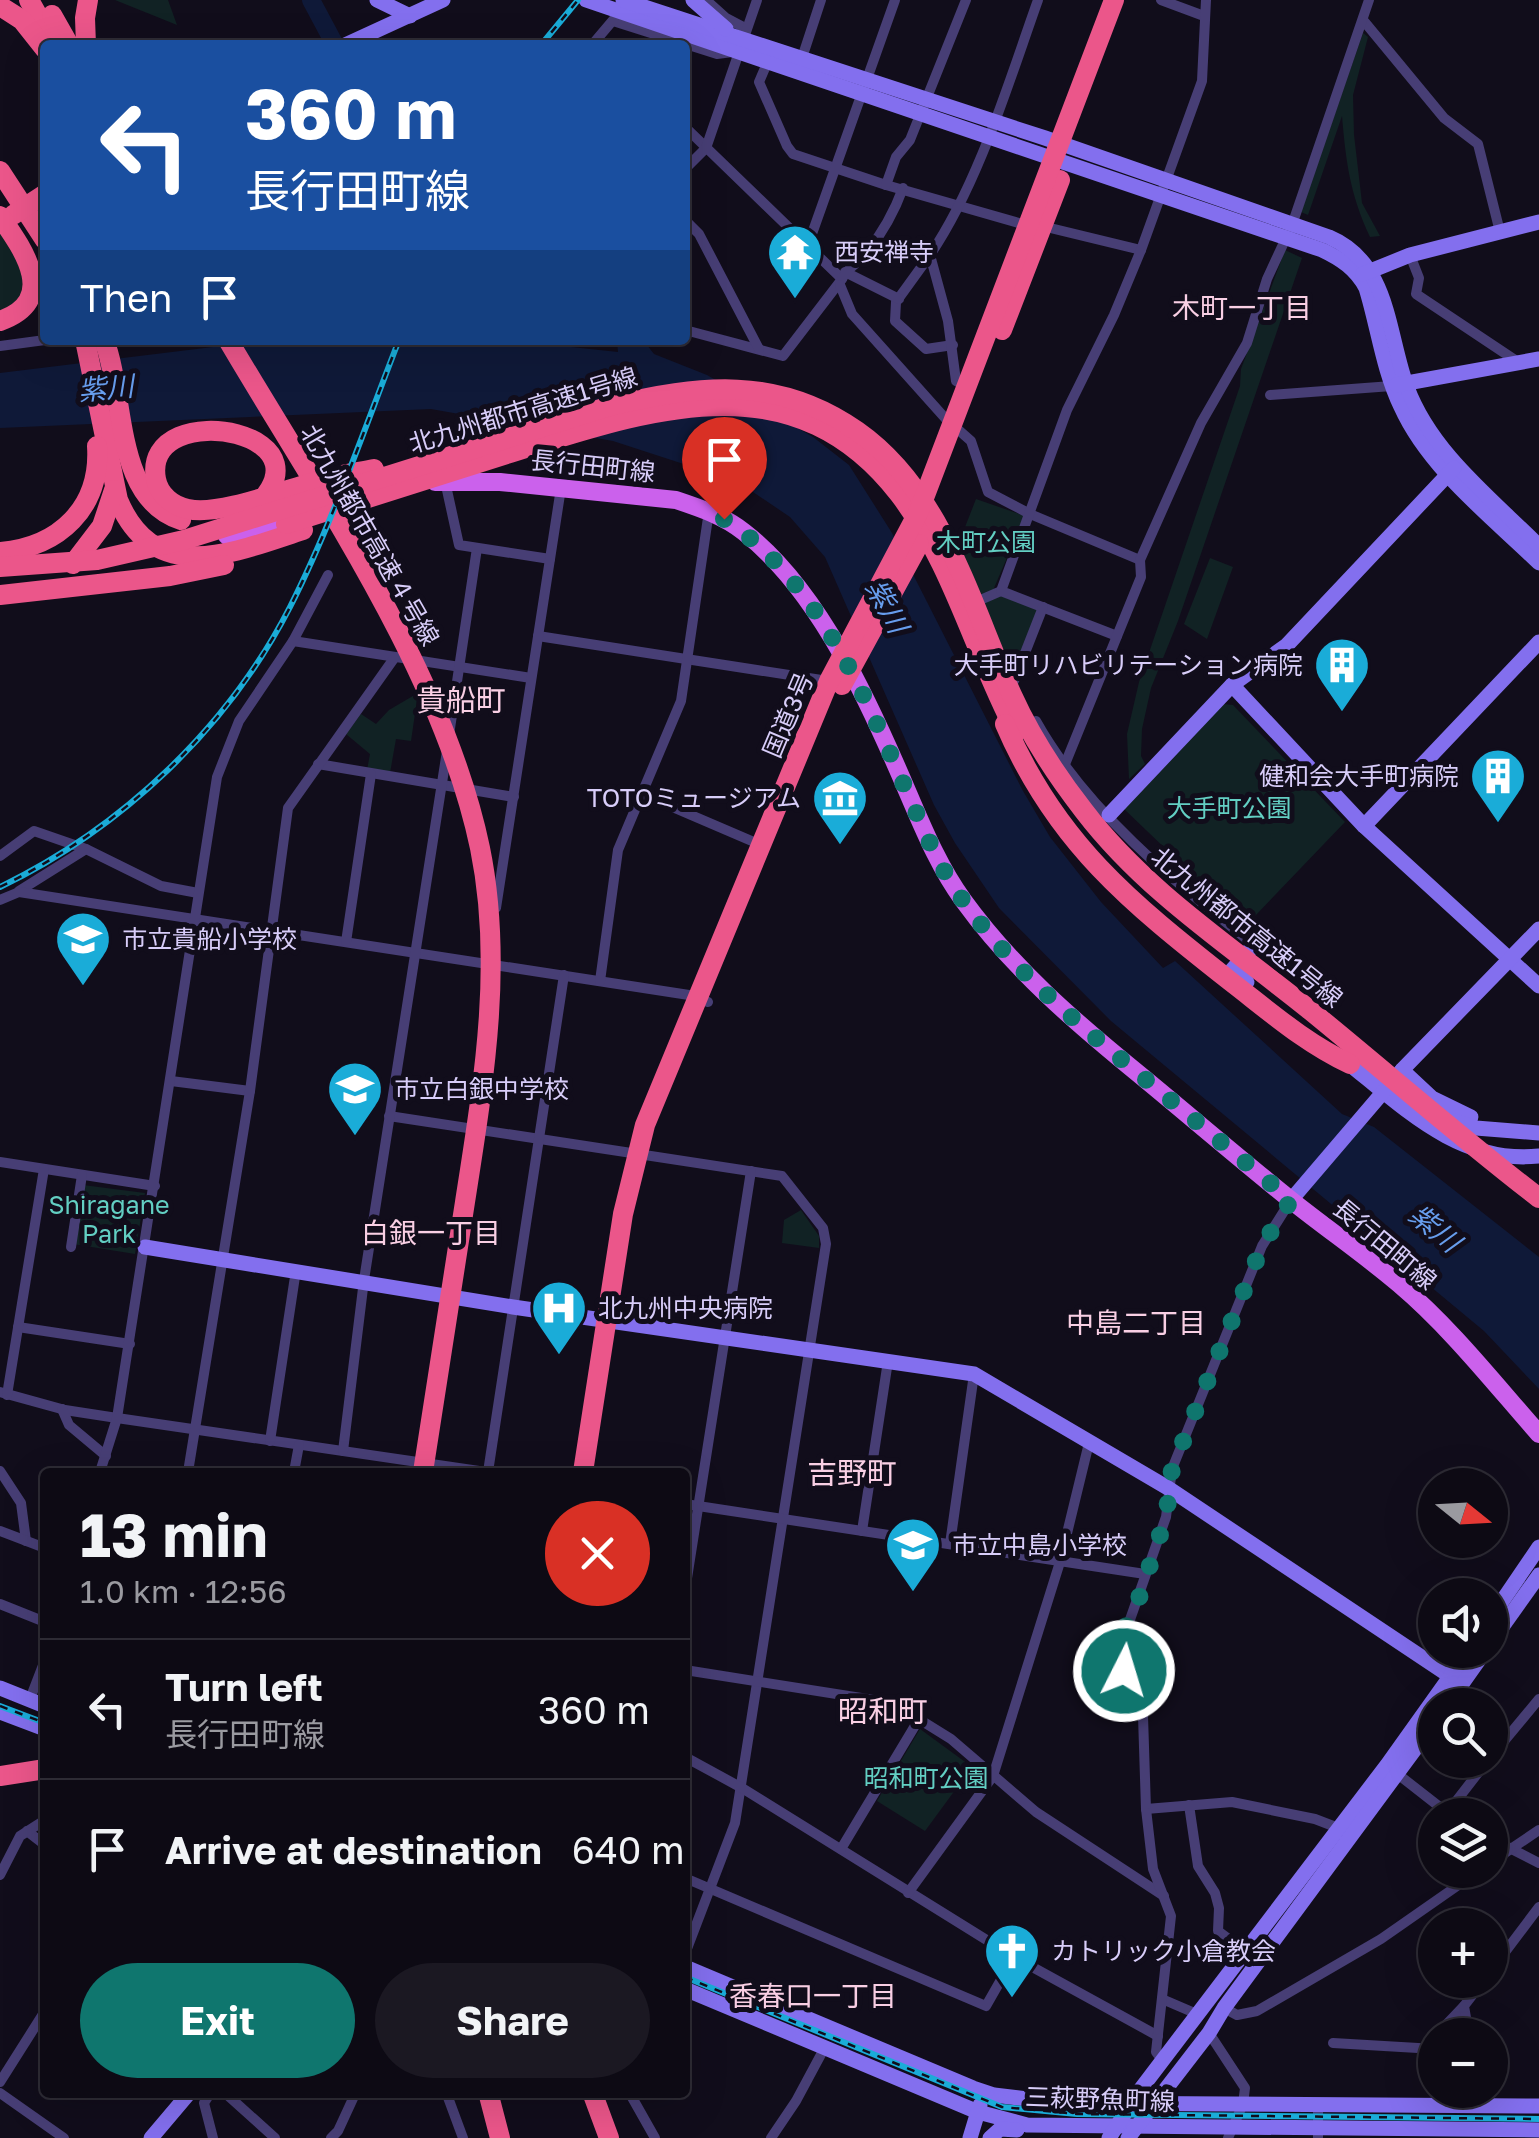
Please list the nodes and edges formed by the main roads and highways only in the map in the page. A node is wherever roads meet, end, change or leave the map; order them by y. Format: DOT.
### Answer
graph roads {
  1 [pos="29,0"];
  2 [pos="44,0"];
  3 [pos="88,0"];
  4 [pos="1114,0"];
  5 [pos="1126,0"];
  6 [pos="0,6"];
  7 [pos="52,40"];
  8 [pos="66,40"];
  9 [pos="86,40"];
  10 [pos="40,43"];
  11 [pos="1063,153"];
  12 [pos="0,166"];
  13 [pos="7,194"];
  14 [pos="40,199"];
  15 [pos="18,222"];
  16 [pos="1034,226"];
  17 [pos="40,237"];
  18 [pos="40,255"];
  19 [pos="0,320"];
  20 [pos="82,345"];
  21 [pos="82,345"];
  22 [pos="96,345"];
  23 [pos="106,345"];
  24 [pos="231,345"];
  25 [pos="245,345"];
  26 [pos="610,406"];
  27 [pos="956,429"];
  28 [pos="539,444"];
  29 [pos="365,471"];
  30 [pos="375,508"];
  31 [pos="175,550"];
  32 [pos="0,552"];
  33 [pos="0,573"];
  34 [pos="944,574"];
  35 [pos="0,593"];
  36 [pos="851,652"];
  37 [pos="1028,727"];
  38 [pos="703,1000"];
  39 [pos="1350,1064"];
  40 [pos="1392,1081"];
  41 [pos="1539,1198"];
  42 [pos="1539,1216"];
  43 [pos="612,1320"];
  44 [pos="1539,1434"];
  45 [pos="425,1468"];
  46 [pos="437,1468"];
  47 [pos="584,1468"];
  48 [pos="596,1468"];
  49 [pos="40,1770"];
  50 [pos="0,1776"];
  51 [pos="477,2098"];
  52 [pos="490,2098"];
  53 [pos="594,2098"];
  54 [pos="608,2098"];
  55 [pos="487,2138"];
  56 [pos="500,2138"];
  57 [pos="610,2138"];
  58 [pos="624,2138"];
  1 -- 7 [label="highway"];
  2 -- 8 [label="highway"];
  3 -- 9 [label="highway"];
  4 -- 11 [label="highway, 国道3号"];
  5 -- 11 [label="highway, 国道3号"];
  6 -- 10 [label="highway"];
  11 -- 16 [label="highway, 国道3号"];
  12 -- 13 [label="highway"];
  13 -- 15 [label="highway"];
  14 -- 15 [label="highway"];
  15 -- 17 [label="highway"];
  15 -- 18 [label="highway"];
  15 -- 19 [label="highway"];
  16 -- 27 [label="highway, 国道3号"];
  16 -- 27 [label="highway, 国道3号"];
  20 -- 30 [label="highway"];
  21 -- 32 [label="highway"];
  22 -- 35 [label="highway"];
  23 -- 29 [label="highway"];
  24 -- 45 [label="highway, 北九州都市高速４号線"];
  25 -- 46 [label="highway, 北九州都市高速４号線"];
  26 -- 29 [label="highway"];
  26 -- 33 [label="highway, 北九州都市高速1号線"];
  26 -- 37 [label="highway, 北九州都市高速1号線"];
  27 -- 36 [label="highway, 国道3号"];
  28 -- 30 [label="highway"];
  28 -- 33 [label="highway, 北九州都市高速1号線"];
  28 -- 34 [label="highway"];
  29 -- 31 [label="highway"];
  30 -- 35 [label="highway"];
  31 -- 33 [label="main road, 長行田町線"];
  31 -- 36 [label="main road, 長行田町線"];
  34 -- 39 [label="highway"];
  34 -- 42 [label="highway"];
  36 -- 38 [label="highway, 国道3号"];
  36 -- 38 [label="highway, 国道3号"];
  36 -- 44 [label="main road, 長行田町線"];
  37 -- 40 [label="highway"];
  37 -- 41 [label="highway, 北九州都市高速1号線"];
  38 -- 43 [label="highway, 国道3号"];
  43 -- 47 [label="highway, 国道3号"];
  43 -- 48 [label="highway, 国道3号"];
  49 -- 50 [label="highway"];
  51 -- 55 [label="highway"];
  52 -- 56 [label="highway"];
  53 -- 57 [label="highway"];
  54 -- 58 [label="highway"];
}
